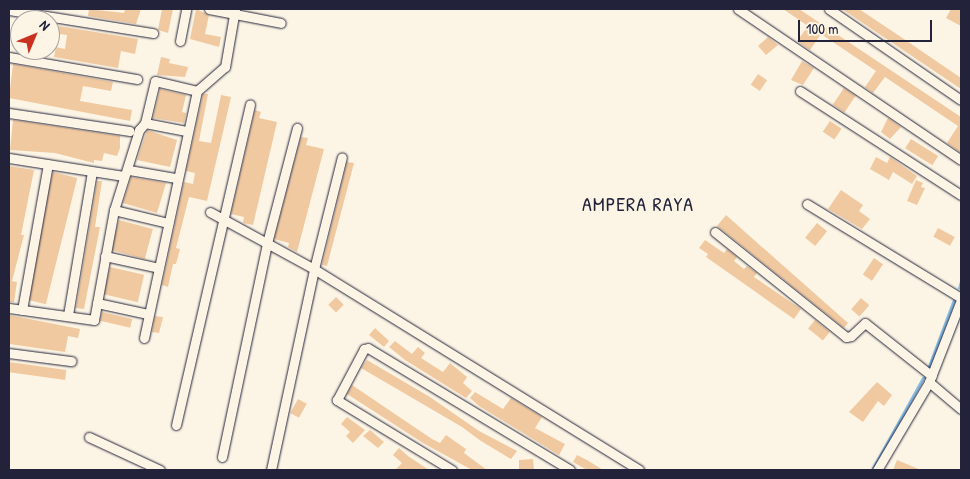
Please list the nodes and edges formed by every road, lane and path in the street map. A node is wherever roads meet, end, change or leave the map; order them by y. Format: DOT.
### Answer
graph roads {
  1 [pos="186,9"];
  2 [pos="209,9"];
  3 [pos="738,9"];
  4 [pos="829,9"];
  5 [pos="9,10"];
  6 [pos="234,11"];
  7 [pos="281,23"];
  8 [pos="153,33"];
  9 [pos="180,41"];
  10 [pos="9,57"];
  11 [pos="137,79"];
  12 [pos="197,91"];
  13 [pos="800,91"];
  14 [pos="961,100"];
  15 [pos="250,104"];
  16 [pos="9,116"];
  17 [pos="145,123"];
  18 [pos="297,128"];
  19 [pos="130,131"];
  20 [pos="186,131"];
  21 [pos="342,157"];
  22 [pos="9,158"];
  23 [pos="961,160"];
  24 [pos="48,164"];
  25 [pos="92,172"];
  26 [pos="126,173"];
  27 [pos="176,178"];
  28 [pos="961,195"];
  29 [pos="807,204"];
  30 [pos="114,210"];
  31 [pos="210,212"];
  32 [pos="223,220"];
  33 [pos="168,222"];
  34 [pos="714,232"];
  35 [pos="267,243"];
  36 [pos="105,256"];
  37 [pos="159,268"];
  38 [pos="314,269"];
  39 [pos="961,299"];
  40 [pos="97,303"];
  41 [pos="9,308"];
  42 [pos="22,310"];
  43 [pos="148,314"];
  44 [pos="68,315"];
  45 [pos="144,338"];
  46 [pos="9,353"];
  47 [pos="71,361"];
  48 [pos="931,379"];
  49 [pos="961,409"];
  50 [pos="176,425"];
  51 [pos="89,437"];
  52 [pos="222,457"];
  53 [pos="559,467"];
  54 [pos="160,470"];
  55 [pos="271,470"];
  56 [pos="452,470"];
  57 [pos="570,470"];
  58 [pos="639,470"];
  59 [pos="877,470"];
  1 -- 9 [label="street"];
  2 -- 6 [label="street"];
  3 -- 23 [label="street"];
  4 -- 14 [label="street"];
  5 -- 8 [label="street"];
  6 -- 7 [label="street"];
  6 -- 12 [label="street"];
  10 -- 11 [label="street"];
  12 -- 17 [label="street"];
  12 -- 20 [label="street"];
  13 -- 28 [label="street"];
  15 -- 32 [label="street"];
  16 -- 19 [label="street"];
  17 -- 20 [label="street"];
  17 -- 26 [label="street"];
  18 -- 35 [label="street"];
  20 -- 27 [label="street"];
  21 -- 38 [label="street"];
  22 -- 24 [label="street"];
  24 -- 25 [label="street"];
  24 -- 42 [label="street"];
  25 -- 26 [label="street"];
  25 -- 44 [label="street"];
  26 -- 27 [label="street"];
  26 -- 30 [label="street"];
  27 -- 33 [label="street"];
  29 -- 39 [label="street"];
  30 -- 33 [label="street"];
  30 -- 36 [label="street"];
  31 -- 32 [label="street"];
  32 -- 35 [label="street"];
  32 -- 50 [label="street"];
  33 -- 37 [label="street"];
  34 -- 48 [label="street"];
  35 -- 38 [label="street"];
  35 -- 52 [label="street"];
  36 -- 37 [label="street"];
  36 -- 40 [label="street"];
  37 -- 43 [label="street"];
  38 -- 55 [label="street"];
  38 -- 58 [label="street"];
  39 -- 48 [label="street"];
  40 -- 43 [label="street"];
  40 -- 44 [label="street"];
  41 -- 42 [label="street"];
  42 -- 44 [label="street"];
  43 -- 45 [label="street"];
  46 -- 47 [label="street"];
  48 -- 49 [label="street"];
  48 -- 59 [label="street"];
  51 -- 54 [label="street"];
  53 -- 56 [label="street"];
  53 -- 57 [label="street"];
}
